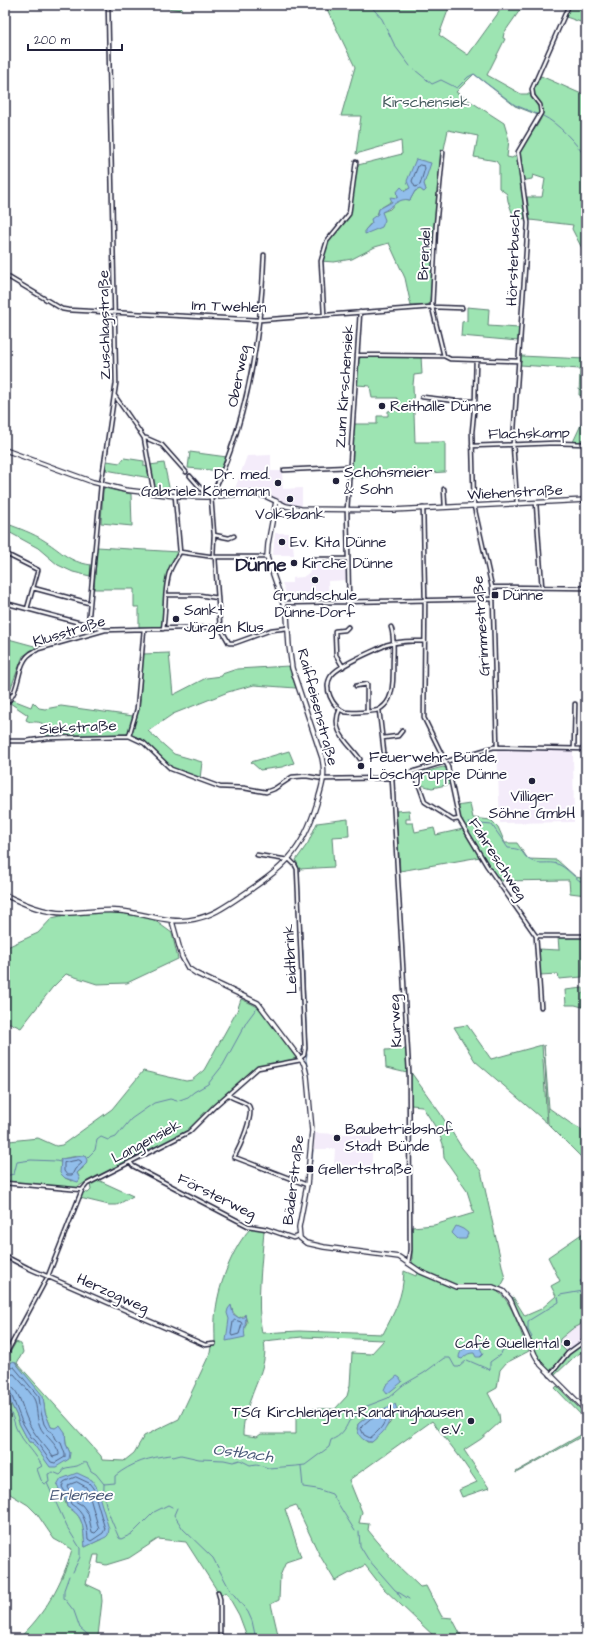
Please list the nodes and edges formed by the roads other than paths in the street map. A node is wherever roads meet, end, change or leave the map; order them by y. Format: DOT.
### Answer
graph roads {
  1 [pos="108,5"];
  2 [pos="569,5"];
  3 [pos="442,152"];
  4 [pos="356,162"];
  5 [pos="264,255"];
  6 [pos="5,275"];
  7 [pos="432,307"];
  8 [pos="462,308"];
  9 [pos="115,312"];
  10 [pos="360,312"];
  11 [pos="324,314"];
  12 [pos="260,320"];
  13 [pos="357,355"];
  14 [pos="444,356"];
  15 [pos="476,360"];
  16 [pos="519,361"];
  17 [pos="115,396"];
  18 [pos="422,397"];
  19 [pos="475,401"];
  20 [pos="144,438"];
  21 [pos="514,444"];
  22 [pos="586,444"];
  23 [pos="472,446"];
  24 [pos="5,450"];
  25 [pos="350,467"];
  26 [pos="284,470"];
  27 [pos="186,472"];
  28 [pos="190,476"];
  29 [pos="101,484"];
  30 [pos="444,489"];
  31 [pos="154,494"];
  32 [pos="175,496"];
  33 [pos="212,496"];
  34 [pos="206,497"];
  35 [pos="586,500"];
  36 [pos="276,501"];
  37 [pos="536,503"];
  38 [pos="282,504"];
  39 [pos="517,504"];
  40 [pos="474,506"];
  41 [pos="423,508"];
  42 [pos="445,508"];
  43 [pos="347,510"];
  44 [pos="273,518"];
  45 [pos="214,535"];
  46 [pos="234,536"];
  47 [pos="180,552"];
  48 [pos="5,555"];
  49 [pos="214,557"];
  50 [pos="268,557"];
  51 [pos="310,559"];
  52 [pos="348,559"];
  53 [pos="492,587"];
  54 [pos="33,588"];
  55 [pos="542,588"];
  56 [pos="586,588"];
  57 [pos="167,595"];
  58 [pos="218,598"];
  59 [pos="493,599"];
  60 [pos="425,601"];
  61 [pos="89,602"];
  62 [pos="349,602"];
  63 [pos="5,603"];
  64 [pos="284,603"];
  65 [pos="27,609"];
  66 [pos="88,625"];
  67 [pos="220,627"];
  68 [pos="348,627"];
  69 [pos="391,627"];
  70 [pos="288,628"];
  71 [pos="144,629"];
  72 [pos="163,629"];
  73 [pos="105,630"];
  74 [pos="424,641"];
  75 [pos="392,643"];
  76 [pos="343,667"];
  77 [pos="356,686"];
  78 [pos="5,695"];
  79 [pos="12,696"];
  80 [pos="5,704"];
  81 [pos="576,704"];
  82 [pos="340,709"];
  83 [pos="379,710"];
  84 [pos="367,711"];
  85 [pos="402,731"];
  86 [pos="129,736"];
  87 [pos="383,738"];
  88 [pos="5,741"];
  89 [pos="497,746"];
  90 [pos="574,748"];
  91 [pos="586,749"];
  92 [pos="384,752"];
  93 [pos="360,759"];
  94 [pos="445,762"];
  95 [pos="414,771"];
  96 [pos="392,778"];
  97 [pos="324,779"];
  98 [pos="459,819"];
  99 [pos="256,855"];
  100 [pos="288,860"];
  101 [pos="5,895"];
  102 [pos="172,921"];
  103 [pos="536,936"];
  104 [pos="586,936"];
  105 [pos="541,1007"];
  106 [pos="301,1059"];
  107 [pos="229,1094"];
  108 [pos="130,1162"];
  109 [pos="5,1183"];
  110 [pos="307,1185"];
  111 [pos="82,1190"];
  112 [pos="299,1236"];
  113 [pos="5,1256"];
  114 [pos="408,1263"];
  115 [pos="48,1276"];
  116 [pos="586,1340"];
  117 [pos="214,1344"];
  118 [pos="5,1356"];
  119 [pos="550,1375"];
  120 [pos="586,1410"];
  121 [pos="218,1592"];
  122 [pos="220,1639"];
  1 -- 9 [label="street, Zuschlagstraße"];
  2 -- 16 [label="street, Hörsterbusch"];
  3 -- 7 [label="street, Brendel"];
  4 -- 11 [label="street"];
  5 -- 12 [label="street, Oberweg"];
  6 -- 9 [label="street, Im Twehlen"];
  7 -- 8 [label="street, Im Twehlen"];
  7 -- 10 [label="street, Im Twehlen"];
  7 -- 14 [label="street, Brendel"];
  9 -- 12 [label="street, Im Twehlen"];
  9 -- 17 [label="street, Zuschlagstraße"];
  10 -- 11 [label="street, Im Twehlen"];
  10 -- 13 [label="street, Zum Kirschensiek"];
  11 -- 12 [label="street, Im Twehlen"];
  12 -- 33 [label="street, Oberweg"];
  13 -- 14 [label="street"];
  13 -- 25 [label="street, Zum Kirschensiek"];
  14 -- 15 [label="street"];
  15 -- 16 [label="street"];
  15 -- 19 [label="street"];
  16 -- 21 [label="street, Hörsterbusch"];
  17 -- 20 [label="street"];
  17 -- 29 [label="street, Zuschlagstraße"];
  18 -- 19 [label="street"];
  19 -- 23 [label="street"];
  20 -- 27 [label="street"];
  20 -- 31 [label="street"];
  21 -- 22 [label="street, Flachskamp"];
  21 -- 23 [label="street, Flachskamp"];
  21 -- 39 [label="street, Hörsterbusch"];
  23 -- 40 [label="street"];
  24 -- 29 [label="street, Wiehenstraße"];
  25 -- 26 [label="street"];
  25 -- 43 [label="street, Zum Kirschensiek"];
  28 -- 34 [label="street"];
  29 -- 31 [label="street, Wiehenstraße"];
  29 -- 61 [label="street, Zuschlagstraße"];
  30 -- 42 [label="street"];
  31 -- 32 [label="street, Wiehenstraße"];
  32 -- 34 [label="street, Wiehenstraße"];
  32 -- 47 [label="street"];
  33 -- 34 [label="street, Wiehenstraße"];
  33 -- 36 [label="street, Wiehenstraße"];
  33 -- 45 [label="street"];
  35 -- 37 [label="street, Wiehenstraße"];
  36 -- 38 [label="street, Wiehenstraße"];
  36 -- 44 [label="street, Raiffeisenstraße"];
  37 -- 39 [label="street, Wiehenstraße"];
  37 -- 55 [label="street"];
  38 -- 43 [label="street, Wiehenstraße"];
  38 -- 44 [label="street, Raiffeisenstraße"];
  39 -- 40 [label="street, Wiehenstraße"];
  40 -- 42 [label="street, Wiehenstraße"];
  40 -- 53 [label="street, Grimmestraße"];
  41 -- 42 [label="street, Wiehenstraße"];
  41 -- 43 [label="street, Wiehenstraße"];
  41 -- 60 [label="street, Fahreschweg"];
  43 -- 52 [label="street, Zum Kirschensiek"];
  44 -- 50 [label="street, Raiffeisenstraße"];
  45 -- 46 [label="street"];
  45 -- 49 [label="street"];
  47 -- 49 [label="street"];
  47 -- 57 [label="street"];
  48 -- 54 [label="street"];
  49 -- 50 [label="street"];
  49 -- 58 [label="street"];
  50 -- 64 [label="street, Raiffeisenstraße"];
  51 -- 52 [label="street"];
  52 -- 62 [label="street, Zum Kirschensiek"];
  53 -- 55 [label="street"];
  53 -- 59 [label="street, Grimmestraße"];
  54 -- 61 [label="street"];
  54 -- 65 [label="street"];
  55 -- 56 [label="street"];
  57 -- 58 [label="street"];
  57 -- 72 [label="street"];
  58 -- 67 [label="street"];
  59 -- 60 [label="street"];
  59 -- 89 [label="street, Grimmestraße"];
  60 -- 62 [label="street"];
  60 -- 74 [label="street, Fahreschweg"];
  61 -- 66 [label="street, Zuschlagstraße"];
  62 -- 64 [label="street"];
  63 -- 65 [label="street"];
  64 -- 70 [label="street, Raiffeisenstraße"];
  65 -- 66 [label="street"];
  66 -- 73 [label="street"];
  67 -- 70 [label="street"];
  67 -- 72 [label="street, Klusstraße"];
  68 -- 76 [label="street"];
  69 -- 75 [label="street"];
  70 -- 97 [label="street, Raiffeisenstraße"];
  71 -- 72 [label="street, Klusstraße"];
  71 -- 73 [label="street, Klusstraße"];
  71 -- 86 [label="street"];
  73 -- 79 [label="street, Klusstraße"];
  74 -- 75 [label="street"];
  74 -- 94 [label="street, Fahreschweg"];
  75 -- 76 [label="street"];
  75 -- 83 [label="street"];
  76 -- 82 [label="street"];
  77 -- 84 [label="street"];
  78 -- 79 [label="street"];
  79 -- 80 [label="street, Klusstraße"];
  81 -- 90 [label="street"];
  82 -- 84 [label="street"];
  82 -- 93 [label="street"];
  83 -- 84 [label="street"];
  83 -- 87 [label="street"];
  85 -- 87 [label="street"];
  86 -- 88 [label="street, Siekstraße"];
  86 -- 97 [label="street, Siekstraße"];
  87 -- 92 [label="street"];
  89 -- 90 [label="street, Siekstraße"];
  89 -- 94 [label="street, Siekstraße"];
  90 -- 91 [label="street, Siekstraße"];
  94 -- 95 [label="street, Siekstraße"];
  94 -- 98 [label="street, Fahreschweg"];
  95 -- 96 [label="street, Siekstraße"];
  95 -- 98 [label="street"];
  96 -- 97 [label="street, Siekstraße"];
  96 -- 114 [label="street, Kurweg"];
  97 -- 100 [label="street, Raiffeisenstraße"];
  98 -- 103 [label="street, Fahreschweg"];
  99 -- 100 [label="street"];
  100 -- 102 [label="street, Raiffeisenstraße"];
  100 -- 106 [label="street, Leidtbrink"];
  101 -- 102 [label="street, Raiffeisenstraße"];
  102 -- 106 [label="street, Bäderstraße"];
  103 -- 104 [label="street"];
  103 -- 105 [label="street"];
  106 -- 107 [label="street, Langensiek"];
  106 -- 110 [label="street, Bäderstraße"];
  107 -- 108 [label="street, Langensiek"];
  107 -- 110 [label="street"];
  108 -- 111 [label="street, Langensiek"];
  108 -- 112 [label="street, Försterweg"];
  109 -- 111 [label="street"];
  110 -- 112 [label="street, Bäderstraße"];
  111 -- 115 [label="street"];
  112 -- 114 [label="street, Bäderstraße"];
  113 -- 115 [label="street, Herzogweg"];
  114 -- 119 [label="street, Bäderstraße"];
  115 -- 117 [label="street, Herzogweg"];
  115 -- 118 [label="street"];
  116 -- 119 [label="street"];
  119 -- 120 [label="street, Bäderstraße"];
  121 -- 122 [label="street"];
}
